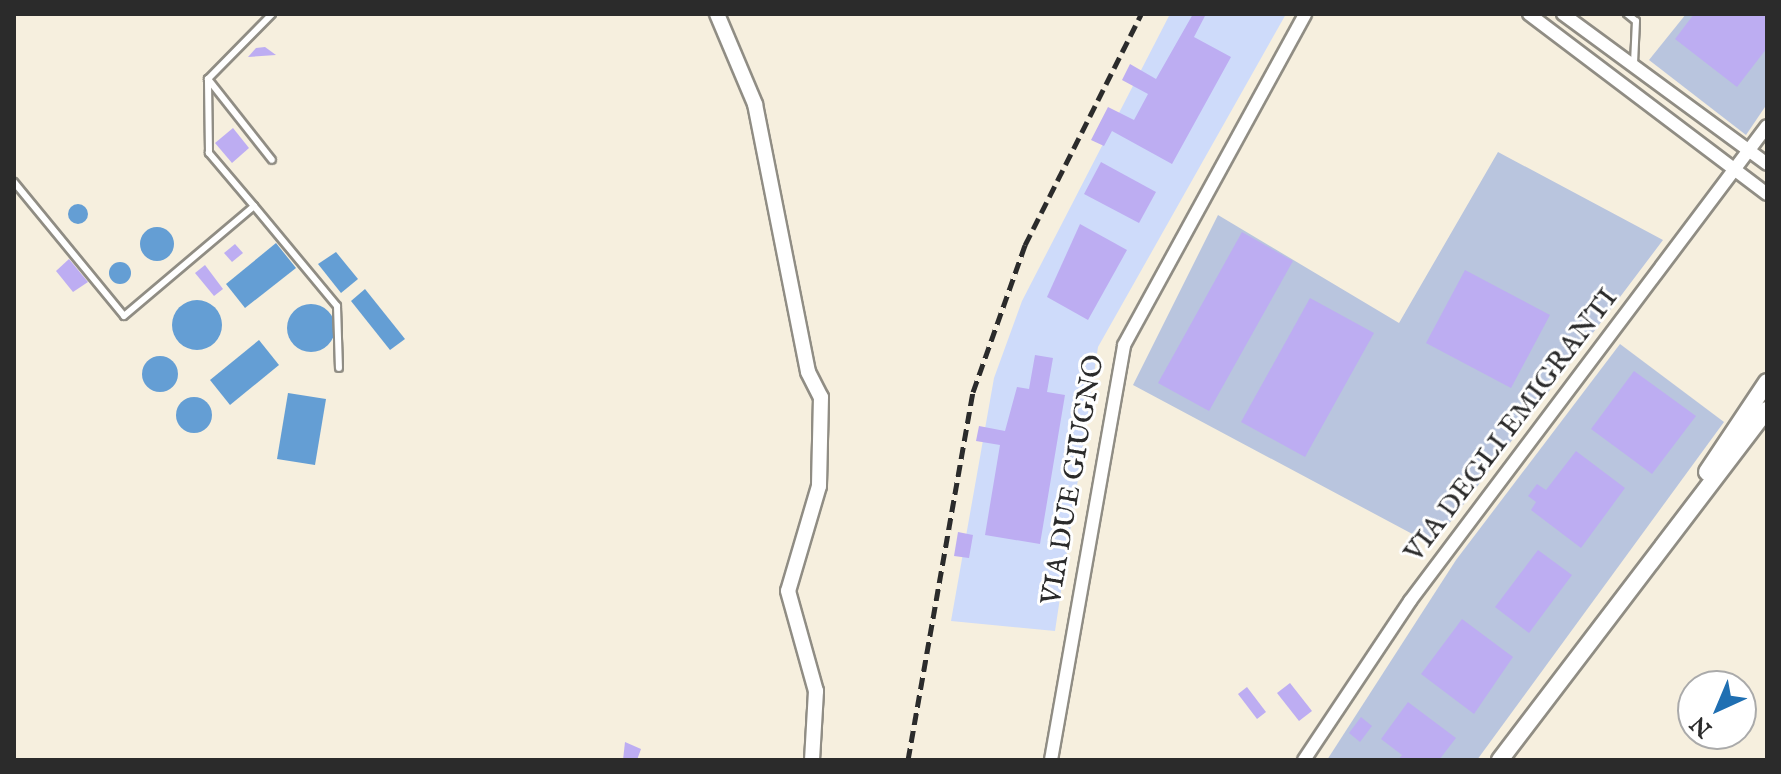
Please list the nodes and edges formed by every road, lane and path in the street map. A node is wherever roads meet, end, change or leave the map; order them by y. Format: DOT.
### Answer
graph roads {
  1 [pos="272,14"];
  2 [pos="717,14"];
  3 [pos="1305,14"];
  4 [pos="1529,14"];
  5 [pos="1563,14"];
  6 [pos="1627,14"];
  7 [pos="1635,67"];
  8 [pos="208,79"];
  9 [pos="1767,126"];
  10 [pos="1748,151"];
  11 [pos="272,160"];
  12 [pos="1767,164"];
  13 [pos="1735,169"];
  14 [pos="14,182"];
  15 [pos="1767,194"];
  16 [pos="254,206"];
  17 [pos="339,368"];
  18 [pos="1767,382"];
  19 [pos="1767,410"];
  20 [pos="1640,574"];
  21 [pos="812,760"];
  22 [pos="1051,760"];
  23 [pos="1304,760"];
  24 [pos="1500,760"];
  1 -- 8 [label="lane"];
  2 -- 21 [label="street"];
  3 -- 22 [label="street, VIA DUE GIUGNO"];
  4 -- 13 [label="street"];
  5 -- 7 [label="street"];
  6 -- 7 [label="lane"];
  7 -- 10 [label="street"];
  8 -- 11 [label="lane"];
  8 -- 16 [label="lane"];
  9 -- 10 [label="street, VIA DEGLI EMIGRANTI"];
  10 -- 12 [label="street"];
  10 -- 13 [label="street, VIA DEGLI EMIGRANTI"];
  13 -- 15 [label="street"];
  13 -- 23 [label="street, VIA DEGLI EMIGRANTI"];
  14 -- 16 [label="lane"];
  16 -- 17 [label="lane"];
  18 -- 20 [label="main road"];
  19 -- 20 [label="main road"];
  20 -- 24 [label="main road"];
}
